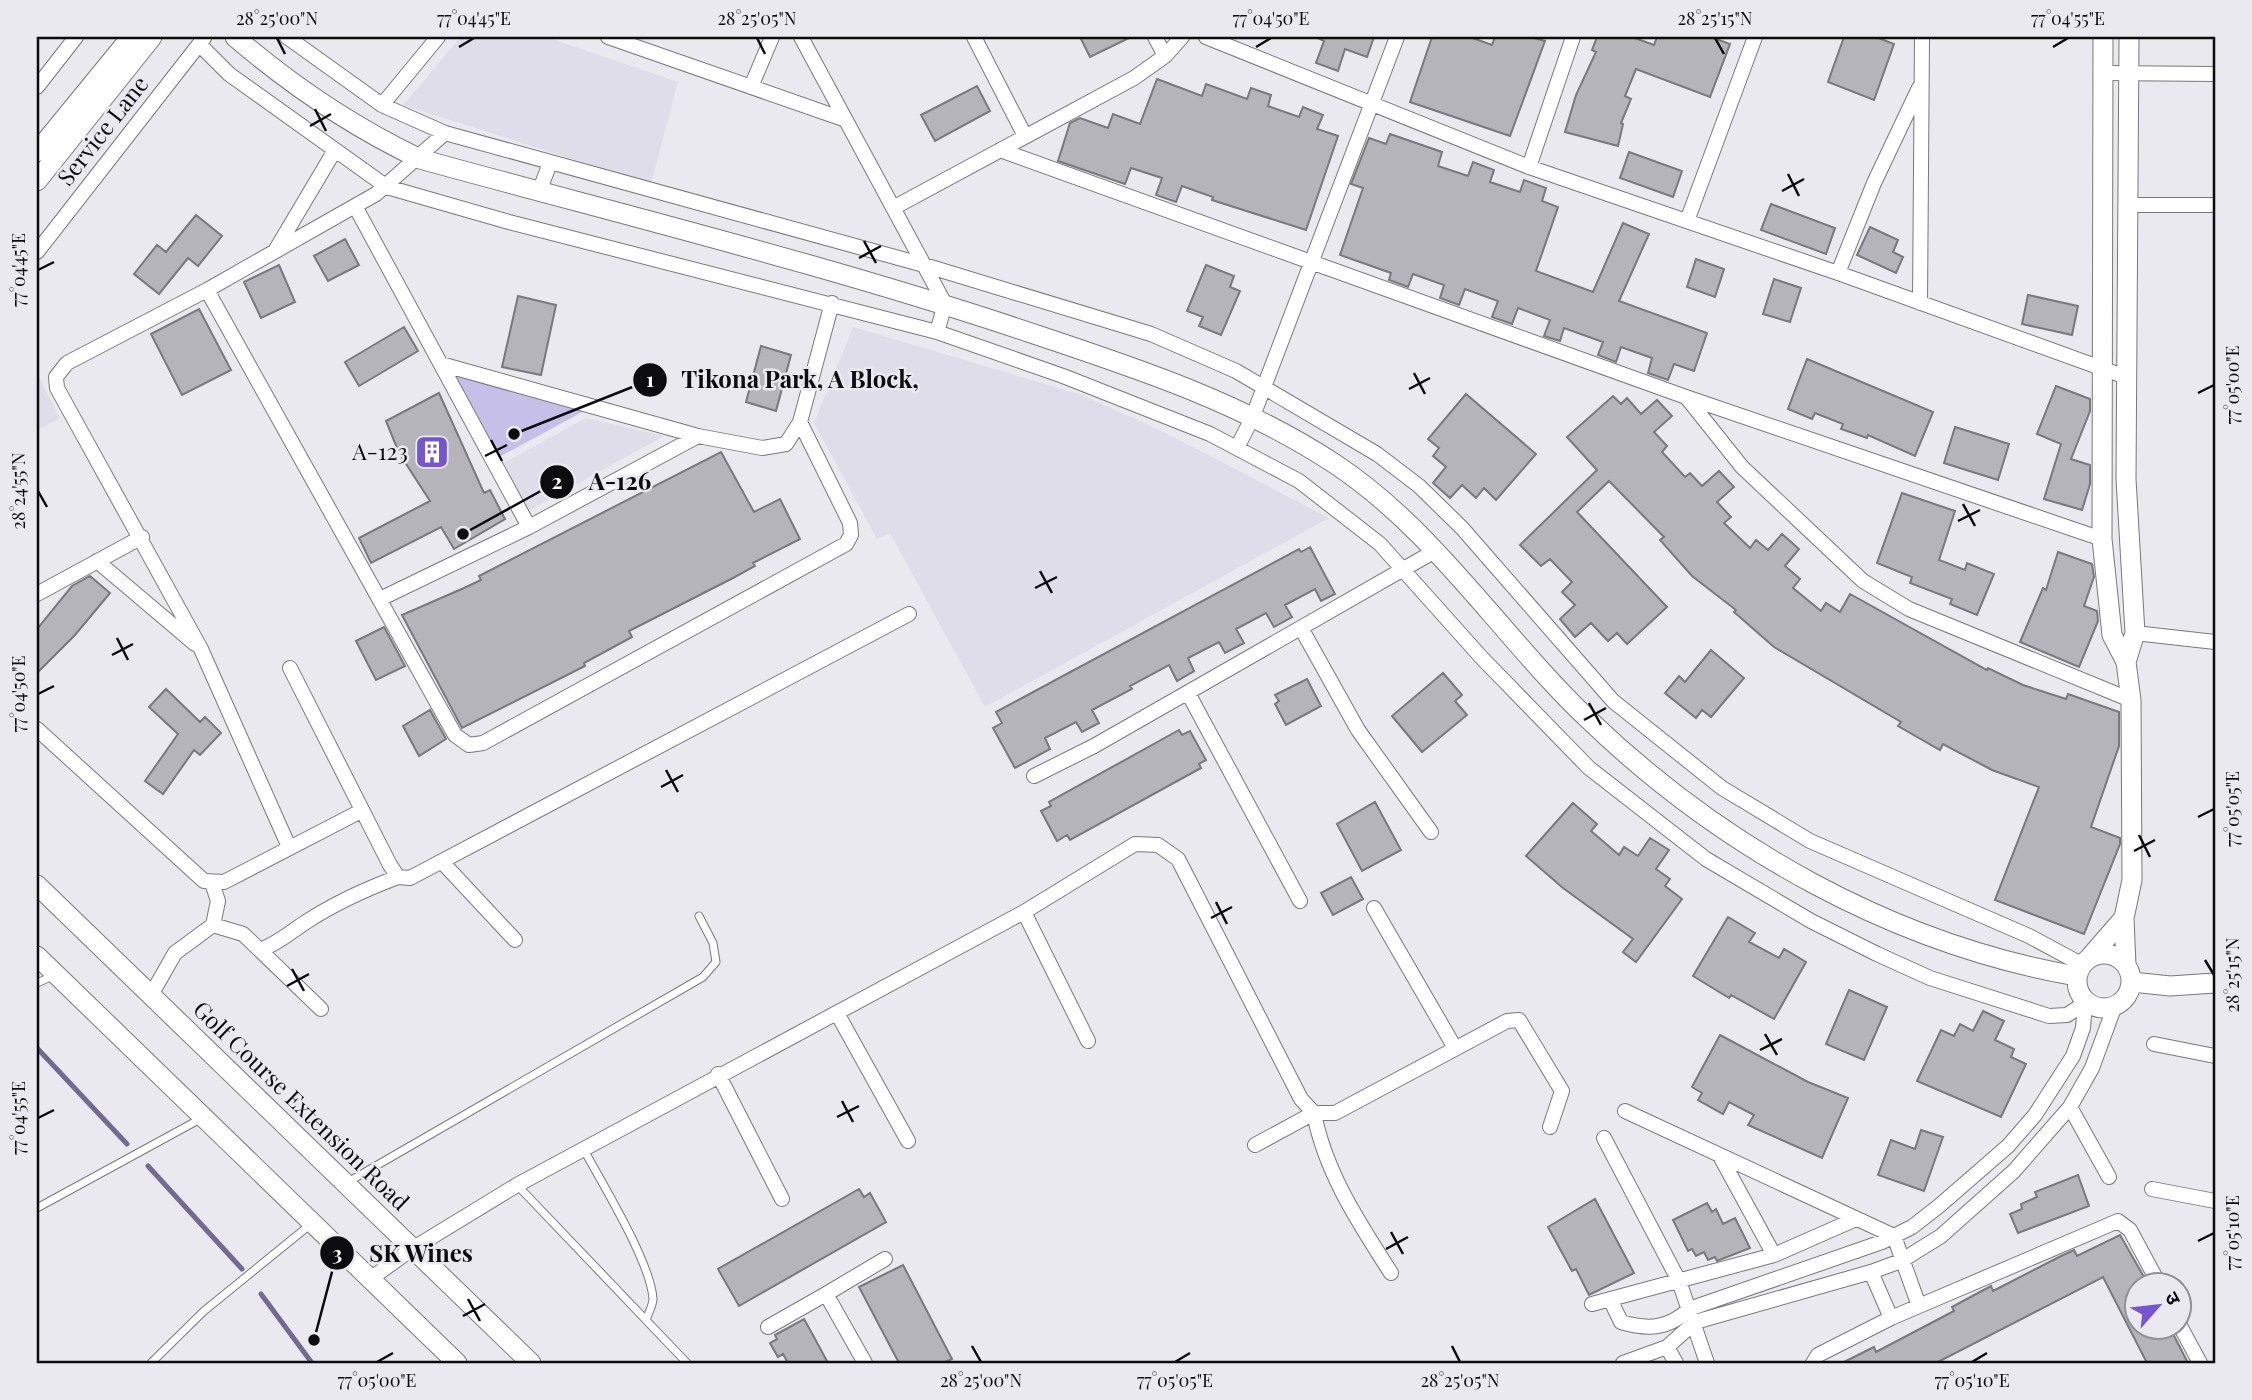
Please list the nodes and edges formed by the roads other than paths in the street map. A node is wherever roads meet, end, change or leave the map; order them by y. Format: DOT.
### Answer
graph roads {
  1 [pos="76,37"];
  2 [pos="131,37"];
  3 [pos="152,37"];
  4 [pos="235,37"];
  5 [pos="287,37"];
  6 [pos="438,37"];
  7 [pos="608,37"];
  8 [pos="772,37"];
  9 [pos="801,37"];
  10 [pos="974,37"];
  11 [pos="1155,37"];
  12 [pos="1182,37"];
  13 [pos="1206,37"];
  14 [pos="1397,37"];
  15 [pos="1573,37"];
  16 [pos="1755,37"];
  17 [pos="1922,37"];
  18 [pos="2103,37"];
  19 [pos="2129,37"];
  20 [pos="202,41"];
  21 [pos="1165,56"];
  22 [pos="2103,73"];
  23 [pos="2129,73"];
  24 [pos="2215,74"];
  25 [pos="1921,84"];
  26 [pos="37,87"];
  27 [pos="751,87"];
  28 [pos="1372,103"];
  29 [pos="382,105"];
  30 [pos="844,119"];
  31 [pos="445,133"];
  32 [pos="1025,136"];
  33 [pos="335,150"];
  34 [pos="1000,150"];
  35 [pos="37,152"];
  36 [pos="419,159"];
  37 [pos="550,163"];
  38 [pos="1529,167"];
  39 [pos="37,181"];
  40 [pos="387,187"];
  41 [pos="539,192"];
  42 [pos="2128,205"];
  43 [pos="2215,205"];
  44 [pos="355,206"];
  45 [pos="893,208"];
  46 [pos="1687,220"];
  47 [pos="37,252"];
  48 [pos="274,252"];
  49 [pos="1310,261"];
  50 [pos="924,265"];
  51 [pos="1839,273"];
  52 [pos="206,290"];
  53 [pos="832,303"];
  54 [pos="945,303"];
  55 [pos="1920,303"];
  56 [pos="937,332"];
  57 [pos="441,364"];
  58 [pos="2102,369"];
  59 [pos="2126,377"];
  60 [pos="1264,386"];
  61 [pos="1686,397"];
  62 [pos="1253,416"];
  63 [pos="800,422"];
  64 [pos="698,436"];
  65 [pos="1237,448"];
  66 [pos="529,527"];
  67 [pos="142,537"];
  68 [pos="2102,539"];
  69 [pos="1435,551"];
  70 [pos="97,561"];
  71 [pos="1401,570"];
  72 [pos="37,594"];
  73 [pos="380,599"];
  74 [pos="909,614"];
  75 [pos="1301,628"];
  76 [pos="2135,633"];
  77 [pos="2215,642"];
  78 [pos="201,649"];
  79 [pos="2126,663"];
  80 [pos="290,667"];
  81 [pos="1188,693"];
  82 [pos="2131,700"];
  83 [pos="37,729"];
  84 [pos="1034,776"];
  85 [pos="361,811"];
  86 [pos="1432,832"];
  87 [pos="289,847"];
  88 [pos="444,864"];
  89 [pos="398,877"];
  90 [pos="212,883"];
  91 [pos="37,885"];
  92 [pos="1300,901"];
  93 [pos="1374,908"];
  94 [pos="1024,912"];
  95 [pos="699,916"];
  96 [pos="2124,918"];
  97 [pos="214,925"];
  98 [pos="515,940"];
  99 [pos="260,950"];
  100 [pos="37,956"];
  101 [pos="2083,966"];
  102 [pos="2129,973"];
  103 [pos="56,975"];
  104 [pos="37,983"];
  105 [pos="2215,983"];
  106 [pos="151,995"];
  107 [pos="2085,1003"];
  108 [pos="2114,1008"];
  109 [pos="321,1009"];
  110 [pos="837,1013"];
  111 [pos="1088,1041"];
  112 [pos="2154,1044"];
  113 [pos="1455,1048"];
  114 [pos="2215,1056"];
  115 [pos="718,1074"];
  116 [pos="2070,1107"];
  117 [pos="1625,1111"];
  118 [pos="1314,1113"];
  119 [pos="202,1118"];
  120 [pos="1550,1127"];
  121 [pos="1604,1138"];
  122 [pos="908,1141"];
  123 [pos="1255,1145"];
  124 [pos="584,1150"];
  125 [pos="1721,1157"];
  126 [pos="2109,1177"];
  127 [pos="348,1183"];
  128 [pos="517,1185"];
  129 [pos="2152,1189"];
  130 [pos="782,1199"];
  131 [pos="2215,1201"];
  132 [pos="37,1208"];
  133 [pos="1856,1219"];
  134 [pos="312,1223"];
  135 [pos="1894,1236"];
  136 [pos="412,1249"];
  137 [pos="1773,1255"];
  138 [pos="885,1259"];
  139 [pos="1901,1261"];
  140 [pos="2151,1270"];
  141 [pos="1871,1272"];
  142 [pos="1391,1273"];
  143 [pos="370,1279"];
  144 [pos="1679,1281"];
  145 [pos="826,1294"];
  146 [pos="1610,1299"];
  147 [pos="1592,1304"];
  148 [pos="1919,1306"];
  149 [pos="1692,1316"];
  150 [pos="1891,1318"];
  151 [pos="646,1320"];
  152 [pos="768,1327"];
  153 [pos="2188,1340"];
  154 [pos="1667,1347"];
  155 [pos="151,1363"];
  156 [pos="457,1363"];
  157 [pos="531,1363"];
  158 [pos="687,1363"];
  159 [pos="864,1363"];
  160 [pos="1623,1363"];
  161 [pos="1676,1363"];
  162 [pos="1707,1363"];
  163 [pos="1813,1363"];
  164 [pos="2200,1363"];
  1 -- 26 [label="street"];
  2 -- 35 [label="street"];
  3 -- 39 [label="street"];
  4 -- 36 [label="street"];
  5 -- 29 [label="street"];
  6 -- 29 [label="street"];
  7 -- 27 [label="street"];
  8 -- 27 [label="street"];
  9 -- 30 [label="street"];
  10 -- 32 [label="street"];
  11 -- 21 [label="street"];
  12 -- 21 [label="street"];
  13 -- 28 [label="street"];
  14 -- 28 [label="street"];
  15 -- 38 [label="street"];
  16 -- 46 [label="street"];
  17 -- 25 [label="street"];
  18 -- 22 [label="street"];
  19 -- 23 [label="street"];
  20 -- 33 [label="street"];
  20 -- 47 [label="street, Service Lane"];
  21 -- 32 [label="street"];
  22 -- 23 [label="street"];
  22 -- 58 [label="street"];
  23 -- 24 [label="street"];
  23 -- 42 [label="street"];
  25 -- 51 [label="street"];
  25 -- 55 [label="street"];
  27 -- 30 [label="street"];
  28 -- 38 [label="street"];
  28 -- 49 [label="street"];
  29 -- 31 [label="street"];
  30 -- 45 [label="street"];
  31 -- 36 [label="street"];
  31 -- 37 [label="street"];
  32 -- 34 [label="street"];
  33 -- 40 [label="street"];
  33 -- 48 [label="street"];
  34 -- 45 [label="street"];
  34 -- 49 [label="street"];
  36 -- 40 [label="street"];
  36 -- 41 [label="street"];
  37 -- 41 [label="street"];
  37 -- 50 [label="street"];
  38 -- 46 [label="street"];
  40 -- 44 [label="street"];
  40 -- 53 [label="street"];
  41 -- 54 [label="street"];
  42 -- 43 [label="street"];
  42 -- 59 [label="street"];
  44 -- 48 [label="street"];
  44 -- 57 [label="street"];
  45 -- 50 [label="street"];
  46 -- 51 [label="street"];
  48 -- 52 [label="street"];
  49 -- 60 [label="street"];
  49 -- 61 [label="street"];
  50 -- 54 [label="street"];
  50 -- 60 [label="street"];
  51 -- 55 [label="street"];
  52 -- 67 [label="street"];
  52 -- 73 [label="street"];
  53 -- 56 [label="street"];
  53 -- 63 [label="street"];
  54 -- 56 [label="street"];
  54 -- 62 [label="street"];
  55 -- 58 [label="street"];
  56 -- 65 [label="street"];
  57 -- 64 [label="street"];
  57 -- 66 [label="street"];
  58 -- 59 [label="street"];
  58 -- 68 [label="street"];
  59 -- 76 [label="street"];
  60 -- 62 [label="street"];
  60 -- 101 [label="street"];
  61 -- 68 [label="street"];
  61 -- 82 [label="street"];
  62 -- 65 [label="street"];
  62 -- 69 [label="street"];
  63 -- 64 [label="street"];
  63 -- 73 [label="street"];
  64 -- 66 [label="street"];
  65 -- 71 [label="street"];
  66 -- 73 [label="street"];
  67 -- 70 [label="street"];
  67 -- 78 [label="street"];
  68 -- 79 [label="street"];
  69 -- 71 [label="street"];
  69 -- 101 [label="street"];
  70 -- 72 [label="street"];
  70 -- 78 [label="street"];
  71 -- 75 [label="street"];
  71 -- 107 [label="street"];
  74 -- 88 [label="street"];
  75 -- 81 [label="street"];
  75 -- 86 [label="street"];
  76 -- 77 [label="street"];
  76 -- 79 [label="street"];
  78 -- 87 [label="street"];
  79 -- 82 [label="street"];
  80 -- 85 [label="street"];
  81 -- 84 [label="street"];
  81 -- 92 [label="street"];
  82 -- 96 [label="street"];
  83 -- 90 [label="street"];
  85 -- 87 [label="street"];
  85 -- 89 [label="street"];
  87 -- 90 [label="street"];
  88 -- 89 [label="street"];
  88 -- 98 [label="street"];
  89 -- 99 [label="street"];
  90 -- 97 [label="street"];
  91 -- 106 [label="street, Golf Course Extension Road"];
  93 -- 113 [label="street"];
  94 -- 110 [label="street"];
  94 -- 111 [label="street"];
  94 -- 118 [label="street"];
  95 -- 127 [label="lane"];
  96 -- 101 [label="street"];
  96 -- 102 [label="street"];
  97 -- 99 [label="street"];
  97 -- 106 [label="street"];
  99 -- 109 [label="street"];
  100 -- 103 [label="street"];
  101 -- 102 [label="street"];
  101 -- 107 [label="street"];
  102 -- 105 [label="street"];
  102 -- 108 [label="street"];
  103 -- 104 [label="lane"];
  103 -- 119 [label="street"];
  106 -- 127 [label="street, Golf Course Extension Road"];
  107 -- 108 [label="street"];
  107 -- 135 [label="street"];
  108 -- 116 [label="street"];
  110 -- 115 [label="street"];
  110 -- 122 [label="street"];
  112 -- 114 [label="street"];
  113 -- 118 [label="street"];
  113 -- 120 [label="street"];
  115 -- 124 [label="street"];
  115 -- 130 [label="street"];
  116 -- 126 [label="street"];
  116 -- 139 [label="street"];
  117 -- 125 [label="street"];
  118 -- 123 [label="street"];
  118 -- 142 [label="street"];
  119 -- 132 [label="lane"];
  119 -- 134 [label="street"];
  121 -- 144 [label="street"];
  124 -- 128 [label="street"];
  124 -- 151 [label="lane"];
  125 -- 133 [label="street"];
  125 -- 137 [label="street"];
  127 -- 136 [label="street, Golf Course Extension Road"];
  128 -- 136 [label="street"];
  128 -- 151 [label="lane"];
  129 -- 131 [label="street"];
  133 -- 135 [label="street"];
  133 -- 137 [label="street"];
  134 -- 143 [label="street"];
  134 -- 155 [label="lane"];
  135 -- 139 [label="street"];
  135 -- 149 [label="street"];
  136 -- 143 [label="street"];
  136 -- 157 [label="street, Golf Course Extension Road"];
  137 -- 144 [label="street"];
  138 -- 145 [label="street"];
  139 -- 141 [label="street"];
  139 -- 148 [label="street"];
  140 -- 148 [label="street"];
  141 -- 149 [label="street"];
  141 -- 150 [label="street"];
  143 -- 156 [label="street"];
  144 -- 146 [label="street"];
  144 -- 149 [label="street"];
  145 -- 152 [label="street"];
  145 -- 159 [label="street"];
  146 -- 147 [label="street"];
  146 -- 149 [label="street"];
  148 -- 150 [label="street"];
  149 -- 154 [label="street"];
  149 -- 162 [label="street"];
  150 -- 163 [label="street"];
  151 -- 158 [label="lane"];
  153 -- 164 [label="street"];
  154 -- 160 [label="street"];
  154 -- 161 [label="street"];
}
